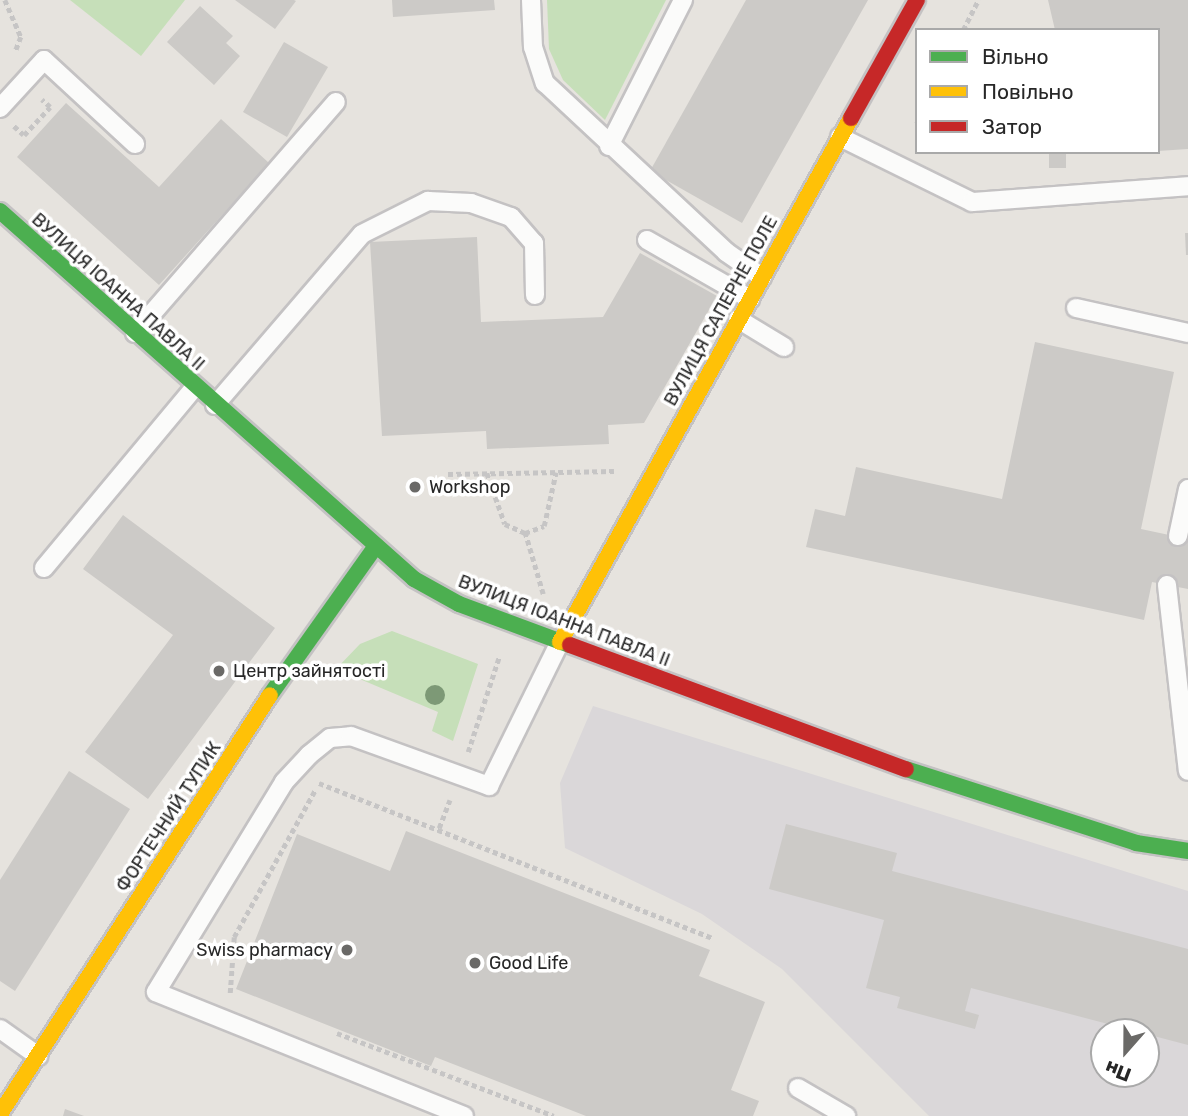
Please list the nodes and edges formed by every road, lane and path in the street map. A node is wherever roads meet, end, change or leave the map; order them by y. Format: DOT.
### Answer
graph roads {
  1 [pos="5,0"];
  2 [pos="531,0"];
  3 [pos="683,0"];
  4 [pos="917,0"];
  5 [pos="978,0"];
  6 [pos="964,28"];
  7 [pos="12,60"];
  8 [pos="336,102"];
  9 [pos="0,108"];
  10 [pos="840,137"];
  11 [pos="135,144"];
  12 [pos="608,146"];
  13 [pos="1188,186"];
  14 [pos="0,211"];
  15 [pos="647,240"];
  16 [pos="762,277"];
  17 [pos="536,295"];
  18 [pos="750,299"];
  19 [pos="1076,308"];
  20 [pos="738,319"];
  21 [pos="1188,333"];
  22 [pos="135,334"];
  23 [pos="784,347"];
  24 [pos="195,387"];
  25 [pos="215,405"];
  26 [pos="628,470"];
  27 [pos="556,472"];
  28 [pos="487,473"];
  29 [pos="448,474"];
  30 [pos="1188,489"];
  31 [pos="525,533"];
  32 [pos="1178,537"];
  33 [pos="376,545"];
  34 [pos="44,568"];
  35 [pos="1167,585"];
  36 [pos="547,607"];
  37 [pos="559,642"];
  38 [pos="499,657"];
  39 [pos="1188,771"];
  40 [pos="460,776"];
  41 [pos="439,828"];
  42 [pos="1188,851"];
  43 [pos="712,938"];
  44 [pos="240,996"];
  45 [pos="0,1029"];
  46 [pos="327,1030"];
  47 [pos="38,1056"];
  48 [pos="0,1079"];
  49 [pos="798,1088"];
  50 [pos="15,1091"];
  51 [pos="0,1114"];
  52 [pos="464,1116"];
  53 [pos="554,1116"];
  54 [pos="846,1116"];
  1 -- 7 [label="path"];
  2 -- 12 [label="lane"];
  3 -- 12 [label="lane"];
  4 -- 10 [label="street, ВУЛИЦЯ САПЕРНЕ ПОЛЕ"];
  5 -- 6 [label="path"];
  8 -- 22 [label="lane"];
  9 -- 11 [label="lane"];
  10 -- 13 [label="lane"];
  10 -- 16 [label="street, ВУЛИЦЯ САПЕРНЕ ПОЛЕ"];
  12 -- 16 [label="lane"];
  14 -- 22 [label="street, ВУЛИЦЯ ІОАННА ПАВЛА II"];
  15 -- 18 [label="lane"];
  16 -- 18 [label="street, ВУЛИЦЯ САПЕРНЕ ПОЛЕ"];
  17 -- 25 [label="lane"];
  18 -- 20 [label="street, ВУЛИЦЯ САПЕРНЕ ПОЛЕ"];
  19 -- 21 [label="lane"];
  20 -- 23 [label="lane"];
  20 -- 37 [label="street, ВУЛИЦЯ САПЕРНЕ ПОЛЕ"];
  22 -- 24 [label="street, ВУЛИЦЯ ІОАННА ПАВЛА II"];
  24 -- 25 [label="street, ВУЛИЦЯ ІОАННА ПАВЛА II"];
  24 -- 34 [label="lane"];
  25 -- 33 [label="street, ВУЛИЦЯ ІОАННА ПАВЛА II"];
  26 -- 27 [label="path"];
  27 -- 28 [label="path"];
  27 -- 31 [label="path"];
  28 -- 29 [label="path"];
  28 -- 31 [label="path"];
  30 -- 32 [label="lane"];
  31 -- 36 [label="path"];
  33 -- 37 [label="street, ВУЛИЦЯ ІОАННА ПАВЛА II"];
  33 -- 47 [label="street, ФОРТЕЧНИЙ ТУПИК"];
  35 -- 39 [label="lane"];
  37 -- 40 [label="lane"];
  37 -- 42 [label="street, ВУЛИЦЯ ІОАННА ПАВЛА II"];
  38 -- 40 [label="path"];
  40 -- 41 [label="path"];
  40 -- 52 [label="lane"];
  41 -- 43 [label="path"];
  41 -- 44 [label="path"];
  45 -- 47 [label="lane"];
  46 -- 53 [label="path"];
  47 -- 50 [label="street, ФОРТЕЧНИЙ ТУПИК"];
  48 -- 50 [label="lane"];
  49 -- 54 [label="lane"];
  50 -- 51 [label="street, ФОРТЕЧНИЙ ТУПИК"];
}
